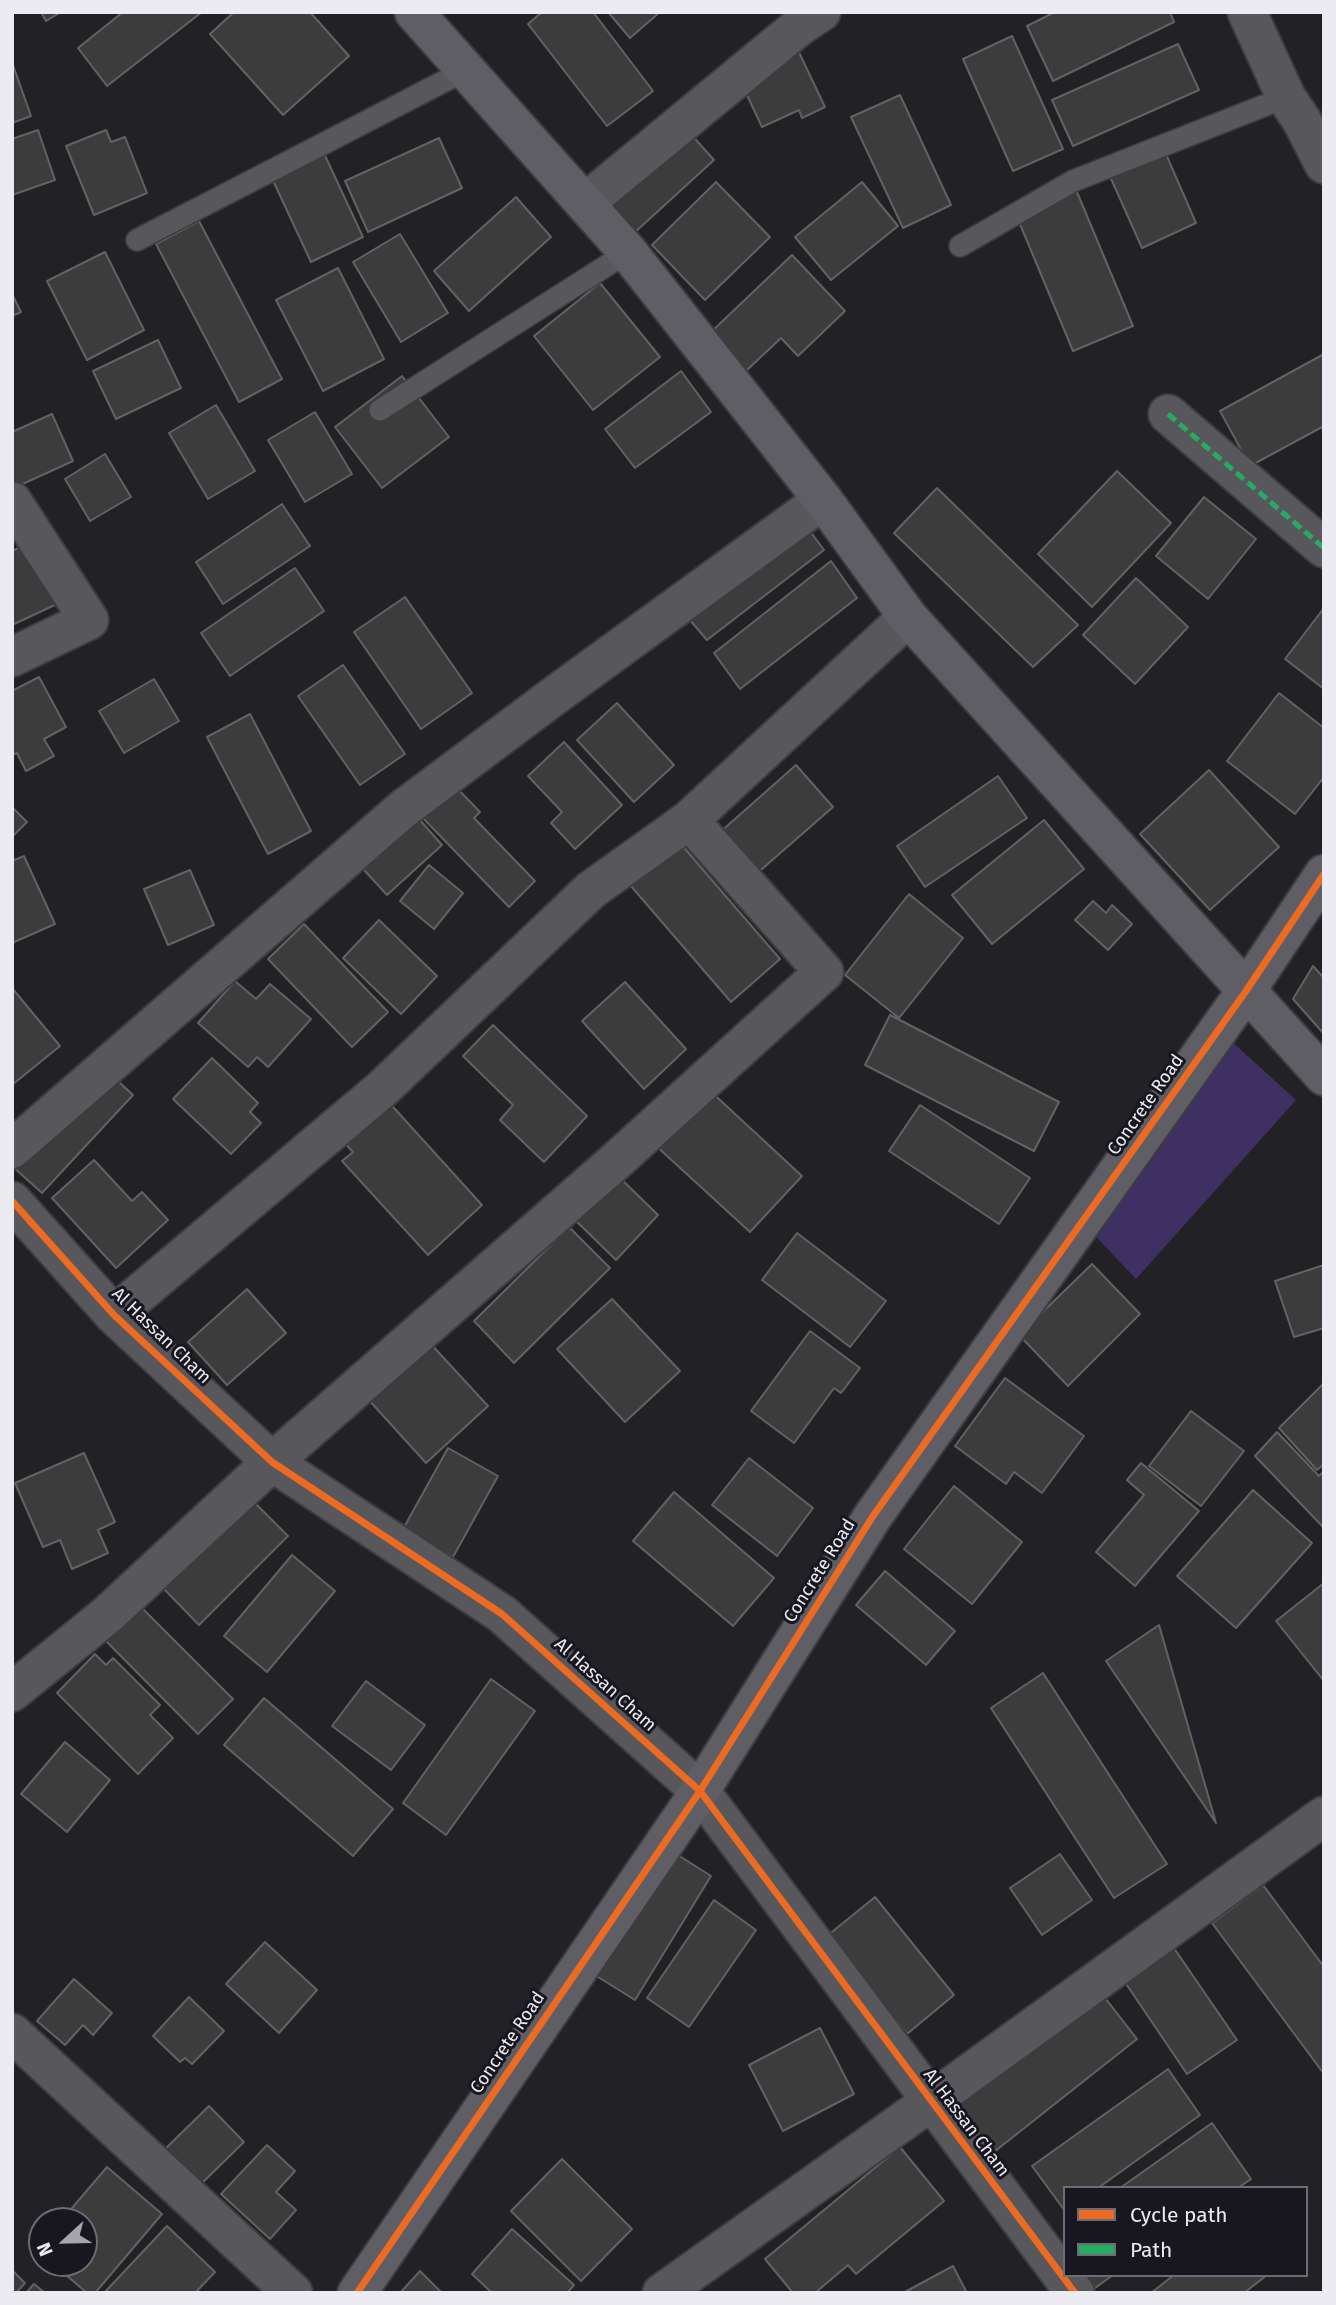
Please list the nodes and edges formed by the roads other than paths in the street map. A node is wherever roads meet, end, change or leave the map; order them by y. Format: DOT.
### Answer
graph roads {
  1 [pos="414,12"];
  2 [pos="821,12"];
  3 [pos="1247,12"];
  4 [pos="466,70"];
  5 [pos="1286,97"];
  6 [pos="1324,164"];
  7 [pos="584,203"];
  8 [pos="137,240"];
  9 [pos="960,246"];
  10 [pos="628,251"];
  11 [pos="380,410"];
  12 [pos="1168,414"];
  13 [pos="823,500"];
  14 [pos="12,501"];
  15 [pos="1324,548"];
  16 [pos="908,617"];
  17 [pos="12,657"];
  18 [pos="689,820"];
  19 [pos="1324,874"];
  20 [pos="1246,990"];
  21 [pos="1324,1076"];
  22 [pos="12,1149"];
  23 [pos="12,1201"];
  24 [pos="114,1315"];
  25 [pos="272,1462"];
  26 [pos="12,1692"];
  27 [pos="700,1791"];
  28 [pos="1324,1816"];
  29 [pos="12,2034"];
  30 [pos="930,2102"];
  31 [pos="293,2293"];
  32 [pos="357,2293"];
  33 [pos="662,2293"];
  34 [pos="1075,2293"];
  1 -- 4 [label="street"];
  2 -- 7 [label="street"];
  3 -- 5 [label="street"];
  4 -- 7 [label="street"];
  4 -- 8 [label="lane"];
  5 -- 6 [label="street"];
  5 -- 9 [label="lane"];
  7 -- 10 [label="street"];
  10 -- 11 [label="lane"];
  10 -- 13 [label="street"];
  12 -- 15 [label="street"];
  13 -- 16 [label="street"];
  13 -- 22 [label="street"];
  14 -- 17 [label="street"];
  16 -- 18 [label="street"];
  16 -- 20 [label="street"];
  18 -- 24 [label="street"];
  18 -- 25 [label="street"];
  19 -- 20 [label="street, Concrete Road"];
  20 -- 21 [label="street"];
  20 -- 27 [label="street, Concrete Road"];
  23 -- 24 [label="street, Al Hassan Cham"];
  24 -- 25 [label="street, Al Hassan Cham"];
  25 -- 26 [label="street"];
  25 -- 27 [label="street, Al Hassan Cham"];
  27 -- 30 [label="street, Al Hassan Cham"];
  27 -- 32 [label="street, Concrete Road"];
  28 -- 30 [label="street"];
  29 -- 31 [label="street"];
  30 -- 33 [label="street"];
  30 -- 34 [label="street, Al Hassan Cham"];
}
